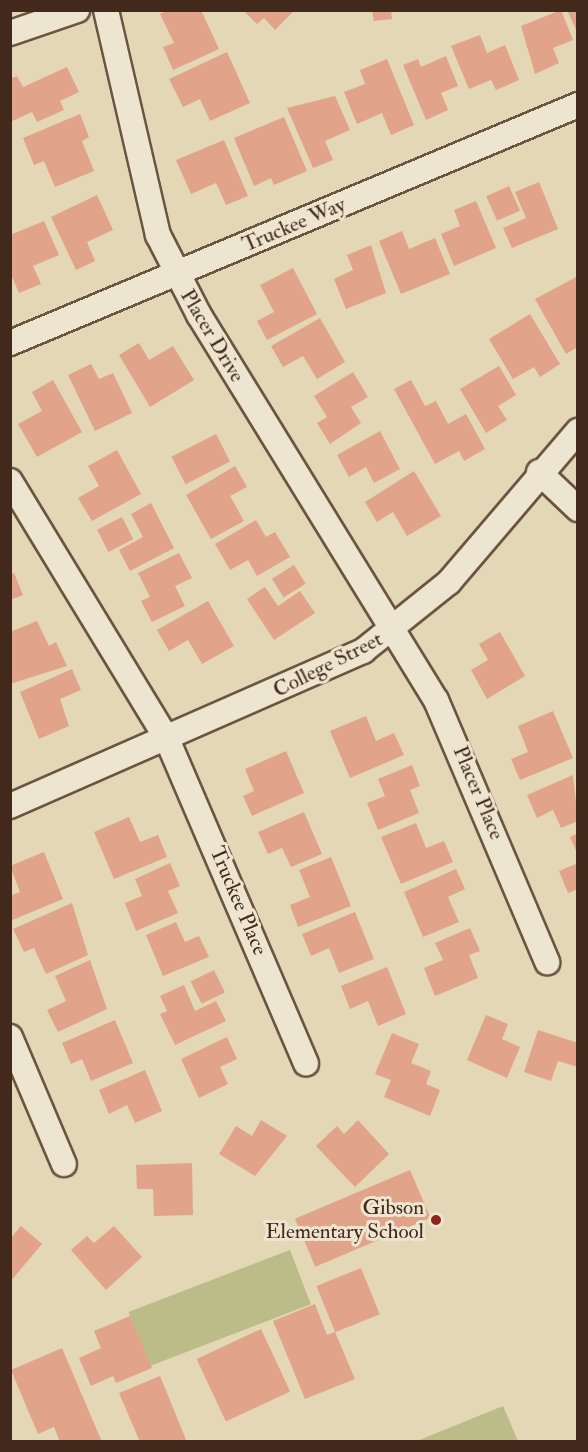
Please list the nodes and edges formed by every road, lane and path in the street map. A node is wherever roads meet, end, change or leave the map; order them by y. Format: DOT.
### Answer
graph roads {
  1 [pos="77,10"];
  2 [pos="106,10"];
  3 [pos="10,33"];
  4 [pos="578,105"];
  5 [pos="176,275"];
  6 [pos="10,343"];
  7 [pos="578,431"];
  8 [pos="539,472"];
  9 [pos="10,481"];
  10 [pos="578,509"];
  11 [pos="393,631"];
  12 [pos="167,739"];
  13 [pos="10,806"];
  14 [pos="547,962"];
  15 [pos="10,1037"];
  16 [pos="306,1063"];
  17 [pos="64,1164"];
  1 -- 3 [label="street"];
  2 -- 5 [label="street, Placer Drive"];
  4 -- 5 [label="street, Truckee Way"];
  5 -- 6 [label="street, Truckee Way"];
  5 -- 11 [label="street, Placer Drive"];
  7 -- 8 [label="street, College Street"];
  8 -- 10 [label="street"];
  8 -- 11 [label="street, College Street"];
  9 -- 12 [label="street"];
  11 -- 12 [label="street, College Street"];
  11 -- 14 [label="street, Placer Place"];
  12 -- 13 [label="street, College Street"];
  12 -- 16 [label="street, Truckee Place"];
  15 -- 17 [label="street"];
}
